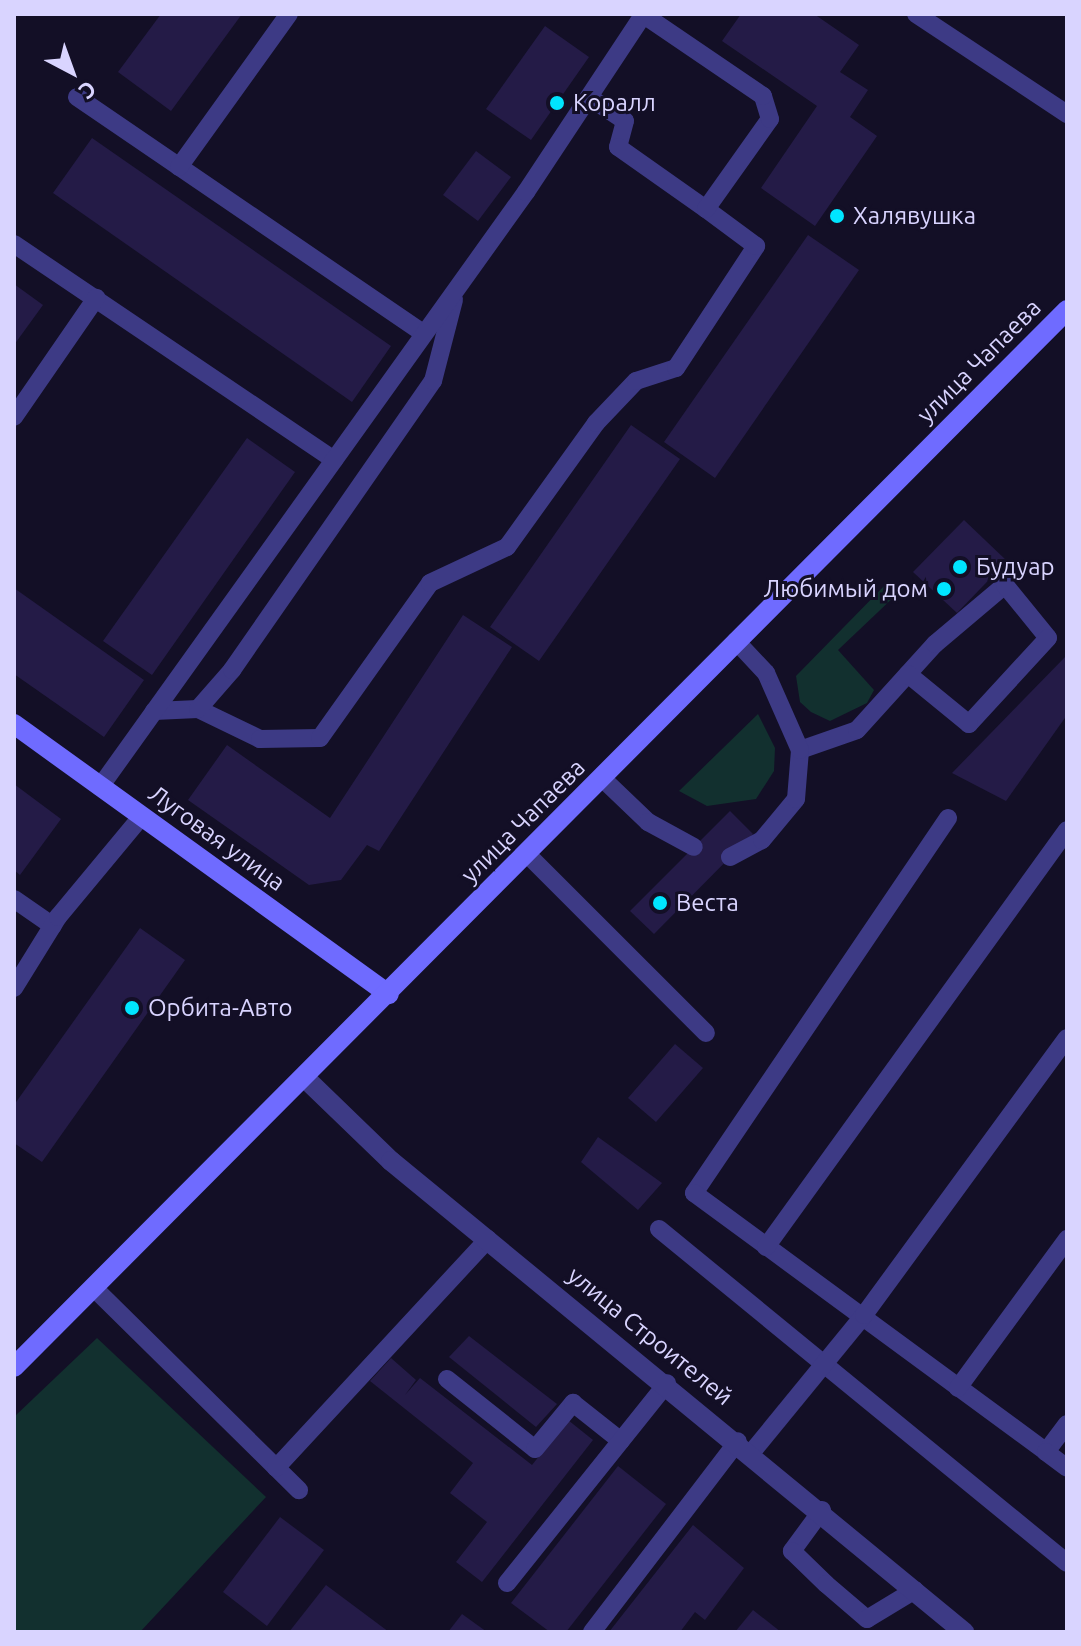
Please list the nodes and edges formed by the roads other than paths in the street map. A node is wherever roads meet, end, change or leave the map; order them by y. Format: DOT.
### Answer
graph roads {
  1 [pos="289,14"];
  2 [pos="916,14"];
  3 [pos="638,16"];
  4 [pos="77,97"];
  5 [pos="589,97"];
  6 [pos="1067,114"];
  7 [pos="179,167"];
  8 [pos="706,209"];
  9 [pos="14,244"];
  10 [pos="457,289"];
  11 [pos="96,298"];
  12 [pos="1067,310"];
  13 [pos="424,334"];
  14 [pos="14,417"];
  15 [pos="334,460"];
  16 [pos="736,641"];
  17 [pos="908,674"];
  18 [pos="198,709"];
  19 [pos="154,711"];
  20 [pos="14,724"];
  21 [pos="800,750"];
  22 [pos="602,778"];
  23 [pos="100,787"];
  24 [pos="142,816"];
  25 [pos="948,818"];
  26 [pos="1067,830"];
  27 [pos="694,847"];
  28 [pos="527,854"];
  29 [pos="730,857"];
  30 [pos="14,899"];
  31 [pos="53,926"];
  32 [pos="14,988"];
  33 [pos="389,994"];
  34 [pos="706,1033"];
  35 [pos="1067,1038"];
  36 [pos="305,1078"];
  37 [pos="659,1229"];
  38 [pos="488,1239"];
  39 [pos="1067,1239"];
  40 [pos="766,1247"];
  41 [pos="94,1288"];
  42 [pos="862,1317"];
  43 [pos="824,1364"];
  44 [pos="14,1367"];
  45 [pos="447,1379"];
  46 [pos="667,1383"];
  47 [pos="958,1388"];
  48 [pos="1067,1424"];
  49 [pos="621,1441"];
  50 [pos="745,1446"];
  51 [pos="1046,1452"];
  52 [pos="276,1468"];
  53 [pos="1067,1468"];
  54 [pos="299,1490"];
  55 [pos="822,1510"];
  56 [pos="1067,1563"];
  57 [pos="507,1583"];
  58 [pos="915,1590"];
  59 [pos="592,1632"];
  60 [pos="964,1632"];
  1 -- 7 [label="lane"];
  2 -- 6 [label="lane"];
  3 -- 5 [label="lane"];
  3 -- 8 [label="lane"];
  4 -- 7 [label="lane"];
  5 -- 8 [label="lane"];
  5 -- 10 [label="lane"];
  7 -- 13 [label="lane"];
  8 -- 18 [label="lane"];
  9 -- 11 [label="lane"];
  10 -- 13 [label="lane"];
  10 -- 18 [label="lane"];
  11 -- 14 [label="lane"];
  11 -- 15 [label="lane"];
  12 -- 16 [label="main road, улица Чапаева"];
  13 -- 15 [label="lane"];
  15 -- 19 [label="lane"];
  16 -- 21 [label="lane"];
  16 -- 22 [label="main road, улица Чапаева"];
  17 -- 17 [label="lane"];
  17 -- 21 [label="lane"];
  18 -- 19 [label="lane"];
  19 -- 23 [label="lane"];
  20 -- 23 [label="main road, Луговая улица"];
  21 -- 29 [label="lane"];
  22 -- 27 [label="lane"];
  22 -- 28 [label="main road, улица Чапаева"];
  23 -- 24 [label="main road, Луговая улица"];
  24 -- 31 [label="lane"];
  24 -- 33 [label="main road, Луговая улица"];
  25 -- 40 [label="lane"];
  26 -- 40 [label="lane"];
  28 -- 33 [label="main road, улица Чапаева"];
  28 -- 34 [label="lane"];
  30 -- 31 [label="lane"];
  31 -- 32 [label="lane"];
  33 -- 36 [label="main road, улица Чапаева"];
  35 -- 42 [label="lane"];
  36 -- 38 [label="street, улица Строителей"];
  36 -- 41 [label="main road, улица Чапаева"];
  37 -- 43 [label="lane"];
  38 -- 46 [label="street, улица Строителей"];
  38 -- 52 [label="lane"];
  39 -- 47 [label="lane"];
  40 -- 42 [label="lane"];
  41 -- 44 [label="main road, улица Чапаева"];
  41 -- 52 [label="lane"];
  42 -- 43 [label="lane"];
  42 -- 47 [label="lane"];
  43 -- 50 [label="lane"];
  43 -- 56 [label="lane"];
  45 -- 49 [label="lane"];
  46 -- 49 [label="lane"];
  46 -- 50 [label="street, улица Строителей"];
  47 -- 51 [label="lane"];
  48 -- 51 [label="lane"];
  49 -- 57 [label="lane"];
  50 -- 55 [label="street, улица Строителей"];
  50 -- 59 [label="lane"];
  51 -- 53 [label="lane"];
  52 -- 54 [label="lane"];
  55 -- 58 [label="street, улица Строителей"];
  55 -- 58 [label="lane"];
  58 -- 60 [label="street, улица Строителей"];
}
